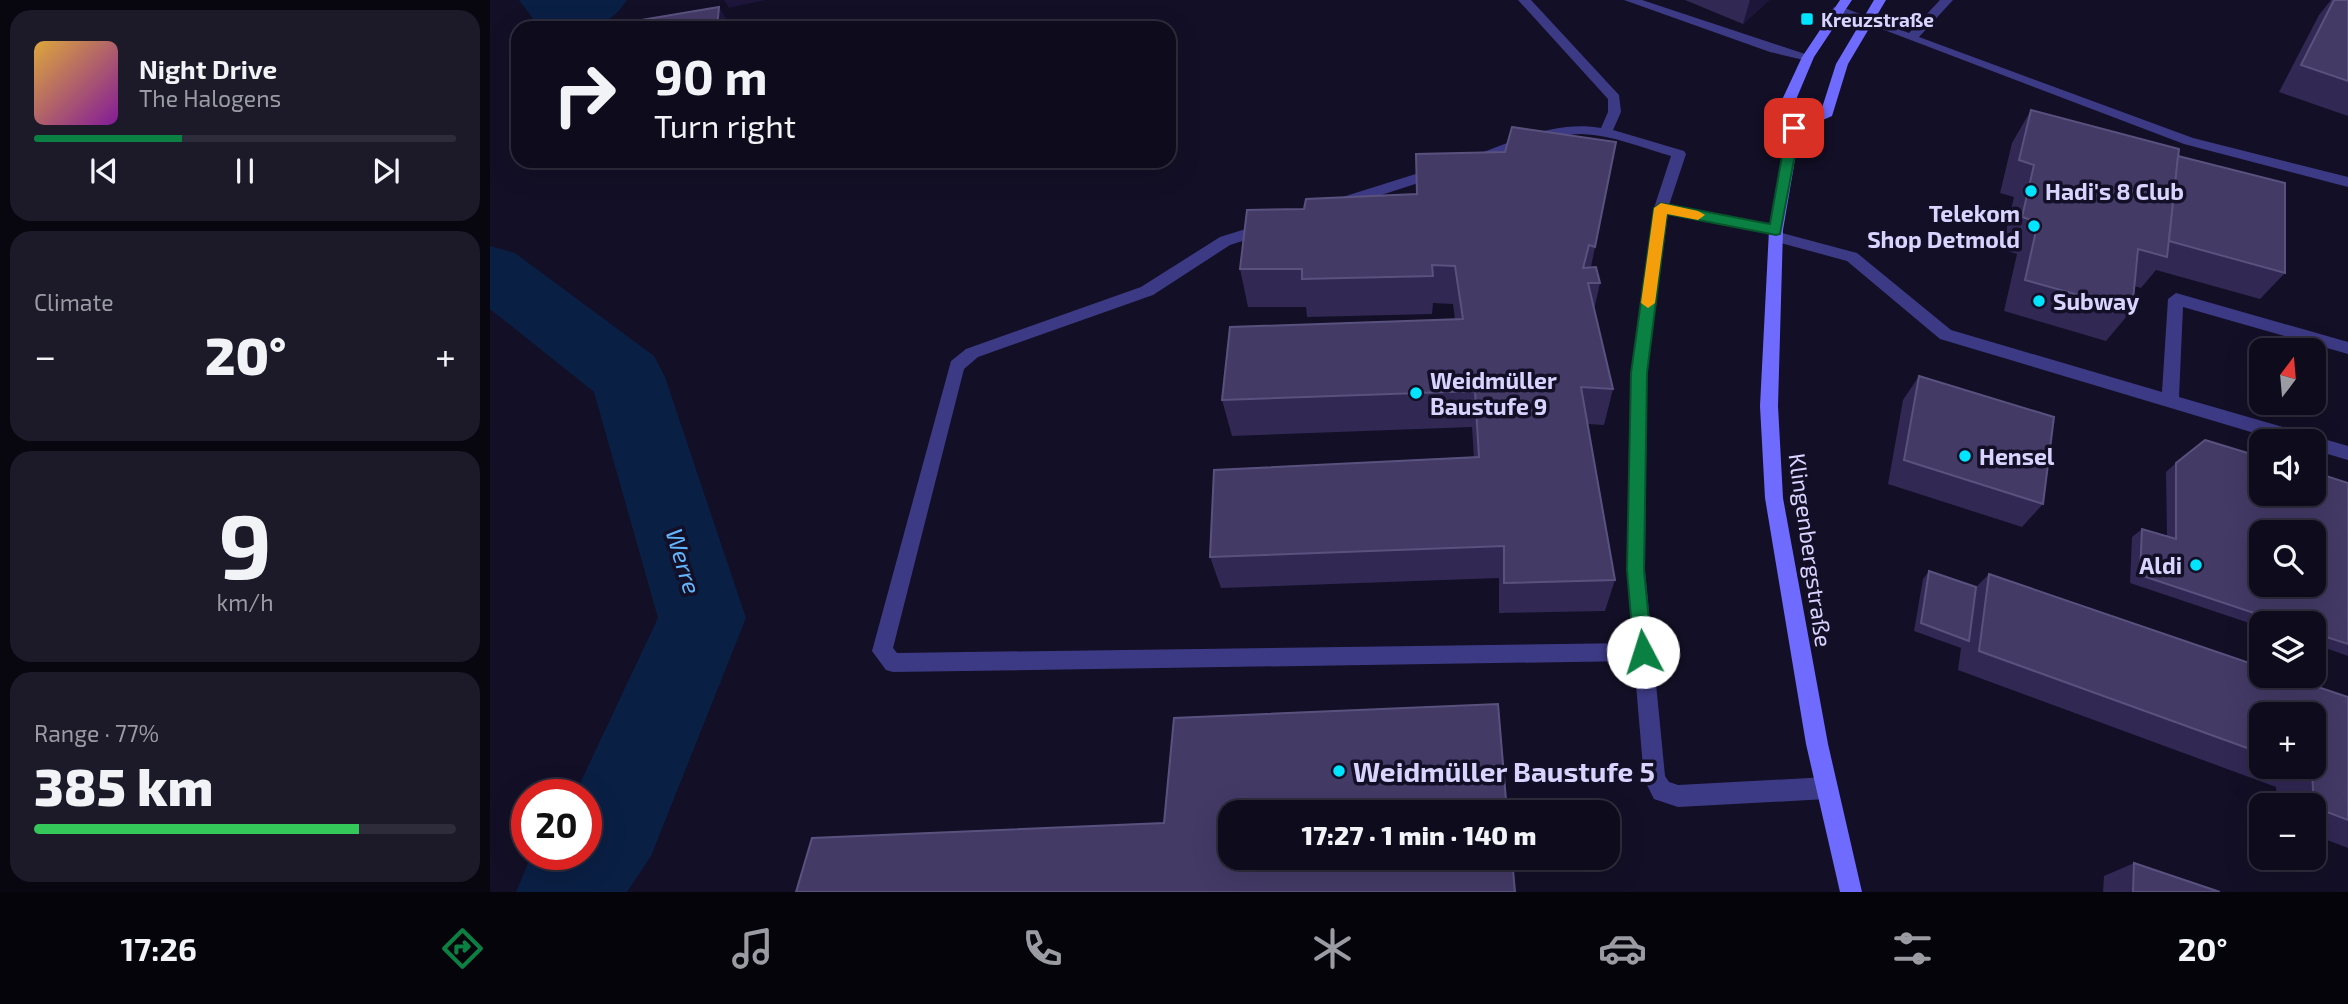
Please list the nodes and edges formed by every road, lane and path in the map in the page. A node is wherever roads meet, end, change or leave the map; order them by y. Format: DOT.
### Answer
graph roads {
  1 [pos="1524,0"];
  2 [pos="1630,0"];
  3 [pos="1881,0"];
  4 [pos="1947,0"];
  5 [pos="1842,5"];
  6 [pos="1867,22"];
  7 [pos="1910,38"];
  8 [pos="1808,57"];
  9 [pos="1794,128"];
  10 [pos="1605,133"];
  11 [pos="2348,182"];
  12 [pos="1326,208"];
  13 [pos="1661,208"];
  14 [pos="1276,224"];
  15 [pos="1775,233"];
  16 [pos="2348,348"];
  17 [pos="2170,402"];
  18 [pos="2263,429"];
  19 [pos="2326,447"];
  20 [pos="2348,453"];
  21 [pos="1643,652"];
  22 [pos="1827,789"];
  23 [pos="1851,892"];
  1 -- 10 [label="street"];
  2 -- 8 [label="street"];
  3 -- 6 [label="main road"];
  4 -- 7 [label="street"];
  5 -- 6 [label="street"];
  5 -- 8 [label="main road, Klingenbergstraße"];
  6 -- 7 [label="street"];
  6 -- 9 [label="main road"];
  7 -- 11 [label="street"];
  8 -- 9 [label="main road, Klingenbergstraße"];
  9 -- 15 [label="main road, Klingenbergstraße"];
  10 -- 12 [label="street"];
  10 -- 13 [label="street"];
  13 -- 15 [label="street"];
  13 -- 21 [label="street"];
  14 -- 21 [label="street"];
  15 -- 17 [label="street"];
  15 -- 22 [label="main road, Klingenbergstraße"];
  16 -- 17 [label="street"];
  17 -- 18 [label="street"];
  19 -- 20 [label="street"];
  21 -- 22 [label="street"];
  22 -- 23 [label="main road, Klingenbergstraße"];
}
